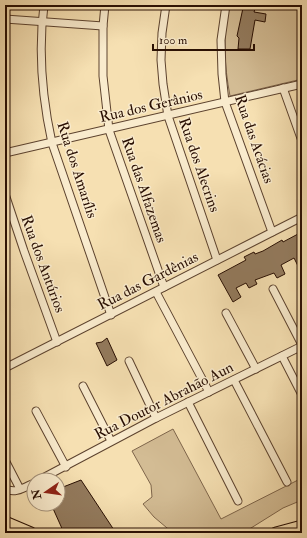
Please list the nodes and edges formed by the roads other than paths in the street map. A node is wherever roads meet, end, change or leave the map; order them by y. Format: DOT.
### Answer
graph roads {
  1 [pos="44,5"];
  2 [pos="105,5"];
  3 [pos="166,5"];
  4 [pos="226,5"];
  5 [pos="5,19"];
  6 [pos="42,22"];
  7 [pos="102,26"];
  8 [pos="302,84"];
  9 [pos="284,88"];
  10 [pos="225,102"];
  11 [pos="168,116"];
  12 [pos="109,130"];
  13 [pos="302,141"];
  14 [pos="52,143"];
  15 [pos="5,153"];
  16 [pos="5,194"];
  17 [pos="302,217"];
  18 [pos="272,232"];
  19 [pos="217,260"];
  20 [pos="164,287"];
  21 [pos="273,289"];
  22 [pos="156,292"];
  23 [pos="226,313"];
  24 [pos="111,315"];
  25 [pos="57,342"];
  26 [pos="302,346"];
  27 [pos="282,356"];
  28 [pos="129,361"];
  29 [pos="5,368"];
  30 [pos="256,369"];
  31 [pos="234,380"];
  32 [pos="83,386"];
  33 [pos="209,392"];
  34 [pos="302,395"];
  35 [pos="188,402"];
  36 [pos="36,411"];
  37 [pos="156,418"];
  38 [pos="111,441"];
  39 [pos="5,460"];
  40 [pos="66,466"];
  41 [pos="54,472"];
  42 [pos="287,482"];
  43 [pos="26,487"];
  44 [pos="5,488"];
  45 [pos="20,490"];
  46 [pos="238,501"];
  47 [pos="5,522"];
  48 [pos="302,526"];
  49 [pos="25,532"];
  50 [pos="276,533"];
  1 -- 6 [label="street, Rua dos Amarílis"];
  2 -- 7 [label="street, Rua das Alfazemas"];
  3 -- 11 [label="street, Rua dos Alecrins"];
  4 -- 10 [label="street, Rua das Acácias"];
  5 -- 6 [label="street"];
  6 -- 7 [label="street"];
  6 -- 14 [label="street, Rua dos Amarílis"];
  7 -- 12 [label="street, Rua das Alfazemas"];
  8 -- 9 [label="street, Rua dos Gerânios"];
  9 -- 10 [label="street, Rua dos Gerânios"];
  9 -- 13 [label="street"];
  10 -- 11 [label="street, Rua dos Gerânios"];
  10 -- 18 [label="street, Rua das Acácias"];
  11 -- 12 [label="street, Rua dos Gerânios"];
  11 -- 19 [label="street, Rua dos Alecrins"];
  12 -- 14 [label="street, Rua dos Gerânios"];
  12 -- 20 [label="street, Rua das Alfazemas"];
  14 -- 15 [label="street, Rua dos Gerânios"];
  14 -- 24 [label="street, Rua dos Amarílis"];
  16 -- 25 [label="street, Rua dos Antúrios"];
  17 -- 18 [label="street, Rua das Gardênias"];
  18 -- 19 [label="street, Rua das Gardênias"];
  19 -- 20 [label="street, Rua das Gardênias"];
  20 -- 22 [label="street, Rua das Gardênias"];
  21 -- 26 [label="street"];
  22 -- 24 [label="street, Rua das Gardênias"];
  22 -- 33 [label="street"];
  23 -- 30 [label="street"];
  24 -- 25 [label="street, Rua das Gardênias"];
  25 -- 29 [label="street, Rua das Gardênias"];
  26 -- 27 [label="street, Rua Doutor Abrahão Aun"];
  27 -- 30 [label="street, Rua Doutor Abrahão Aun"];
  27 -- 34 [label="street"];
  28 -- 37 [label="street"];
  30 -- 31 [label="street, Rua Doutor Abrahão Aun"];
  31 -- 33 [label="street, Rua Doutor Abrahão Aun"];
  31 -- 42 [label="street"];
  32 -- 38 [label="street"];
  33 -- 35 [label="street, Rua Doutor Abrahão Aun"];
  35 -- 37 [label="street, Rua Doutor Abrahão Aun"];
  35 -- 46 [label="street"];
  36 -- 40 [label="street"];
  37 -- 38 [label="street, Rua Doutor Abrahão Aun"];
  38 -- 40 [label="street, Rua Doutor Abrahão Aun"];
  39 -- 45 [label="street"];
  40 -- 41 [label="street, Rua Doutor Abrahão Aun"];
  43 -- 45 [label="street"];
  44 -- 45 [label="street"];
  47 -- 49 [label="main road"];
  48 -- 50 [label="main road"];
}
